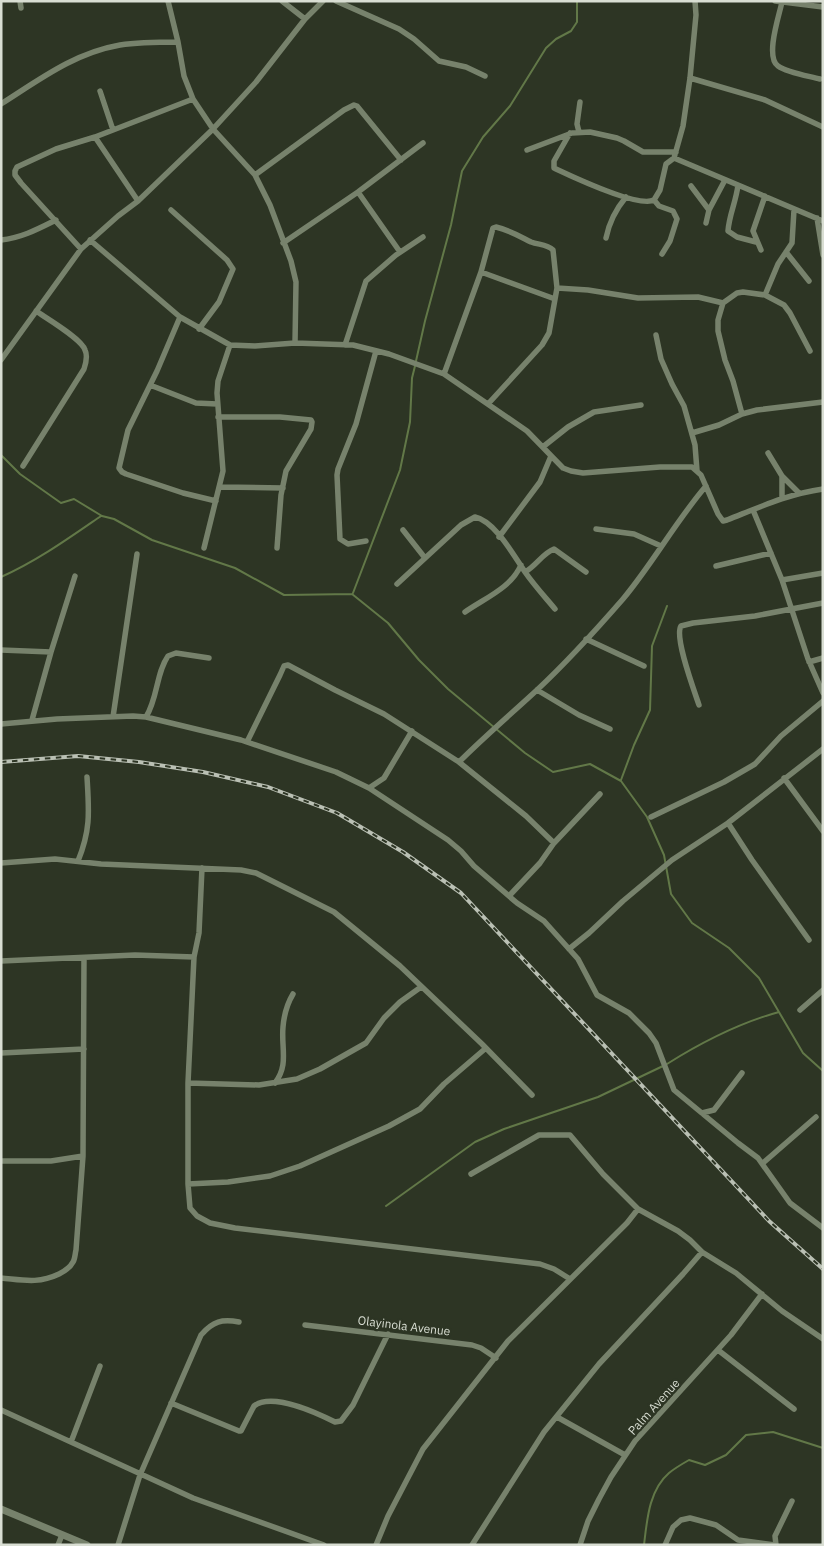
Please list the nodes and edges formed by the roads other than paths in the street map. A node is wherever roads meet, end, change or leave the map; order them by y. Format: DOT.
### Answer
graph roads {
  1 [pos="168,1"];
  2 [pos="282,1"];
  3 [pos="323,1"];
  4 [pos="336,1"];
  5 [pos="695,1"];
  6 [pos="775,1"];
  7 [pos="782,2"];
  8 [pos="823,7"];
  9 [pos="305,19"];
  10 [pos="178,42"];
  11 [pos="485,76"];
  12 [pos="690,78"];
  13 [pos="820,79"];
  14 [pos="100,92"];
  15 [pos="193,99"];
  16 [pos="580,102"];
  17 [pos="1,104"];
  18 [pos="823,127"];
  19 [pos="113,130"];
  20 [pos="213,130"];
  21 [pos="580,132"];
  22 [pos="570,134"];
  23 [pos="95,137"];
  24 [pos="423,143"];
  25 [pos="527,150"];
  26 [pos="675,155"];
  27 [pos="401,160"];
  28 [pos="255,175"];
  29 [pos="725,180"];
  30 [pos="738,185"];
  31 [pos="690,186"];
  32 [pos="358,192"];
  33 [pos="765,196"];
  34 [pos="626,197"];
  35 [pos="654,200"];
  36 [pos="138,201"];
  37 [pos="171,210"];
  38 [pos="709,210"];
  39 [pos="794,210"];
  40 [pos="56,220"];
  41 [pos="820,220"];
  42 [pos="706,223"];
  43 [pos="423,237"];
  44 [pos="606,238"];
  45 [pos="1,240"];
  46 [pos="90,240"];
  47 [pos="756,242"];
  48 [pos="283,243"];
  49 [pos="81,248"];
  50 [pos="761,250"];
  51 [pos="400,252"];
  52 [pos="786,252"];
  53 [pos="662,254"];
  54 [pos="823,255"];
  55 [pos="481,272"];
  56 [pos="809,281"];
  57 [pos="557,288"];
  58 [pos="764,295"];
  59 [pos="555,299"];
  60 [pos="723,303"];
  61 [pos="36,311"];
  62 [pos="180,317"];
  63 [pos="199,329"];
  64 [pos="656,335"];
  65 [pos="296,343"];
  66 [pos="230,345"];
  67 [pos="344,345"];
  68 [pos="810,351"];
  69 [pos="376,352"];
  70 [pos="1,360"];
  71 [pos="444,374"];
  72 [pos="150,385"];
  73 [pos="823,402"];
  74 [pos="217,404"];
  75 [pos="488,404"];
  76 [pos="641,405"];
  77 [pos="742,414"];
  78 [pos="218,416"];
  79 [pos="692,432"];
  80 [pos="544,446"];
  81 [pos="768,453"];
  82 [pos="551,456"];
  83 [pos="23,466"];
  84 [pos="697,472"];
  85 [pos="782,476"];
  86 [pos="706,486"];
  87 [pos="220,487"];
  88 [pos="282,488"];
  89 [pos="823,489"];
  90 [pos="799,493"];
  91 [pos="782,498"];
  92 [pos="216,501"];
  93 [pos="753,510"];
  94 [pos="596,529"];
  95 [pos="403,530"];
  96 [pos="499,536"];
  97 [pos="366,541"];
  98 [pos="661,546"];
  99 [pos="204,548"];
  100 [pos="277,548"];
  101 [pos="771,553"];
  102 [pos="137,554"];
  103 [pos="425,558"];
  104 [pos="521,565"];
  105 [pos="716,566"];
  106 [pos="525,572"];
  107 [pos="586,572"];
  108 [pos="823,573"];
  109 [pos="75,576"];
  110 [pos="782,580"];
  111 [pos="397,584"];
  112 [pos="823,603"];
  113 [pos="555,609"];
  114 [pos="793,610"];
  115 [pos="465,612"];
  116 [pos="586,639"];
  117 [pos="1,650"];
  118 [pos="51,652"];
  119 [pos="209,658"];
  120 [pos="823,658"];
  121 [pos="809,662"];
  122 [pos="644,666"];
  123 [pos="537,690"];
  124 [pos="823,693"];
  125 [pos="823,701"];
  126 [pos="699,705"];
  127 [pos="113,716"];
  128 [pos="146,717"];
  129 [pos="32,720"];
  130 [pos="1,724"];
  131 [pos="610,729"];
  132 [pos="412,731"];
  133 [pos="247,742"];
  134 [pos="823,749"];
  135 [pos="459,762"];
  136 [pos="87,777"];
  137 [pos="784,778"];
  138 [pos="369,788"];
  139 [pos="600,794"];
  140 [pos="651,817"];
  141 [pos="728,823"];
  142 [pos="823,831"];
  143 [pos="554,843"];
  144 [pos="78,861"];
  145 [pos="1,863"];
  146 [pos="202,868"];
  147 [pos="509,896"];
  148 [pos="809,940"];
  149 [pos="569,949"];
  150 [pos="194,957"];
  151 [pos="84,958"];
  152 [pos="1,961"];
  153 [pos="421,987"];
  154 [pos="823,990"];
  155 [pos="293,994"];
  156 [pos="800,1010"];
  157 [pos="486,1048"];
  158 [pos="84,1049"];
  159 [pos="1,1053"];
  160 [pos="742,1073"];
  161 [pos="188,1083"];
  162 [pos="275,1083"];
  163 [pos="532,1095"];
  164 [pos="702,1113"];
  165 [pos="816,1117"];
  166 [pos="83,1156"];
  167 [pos="1,1161"];
  168 [pos="763,1163"];
  169 [pos="471,1174"];
  170 [pos="188,1184"];
  171 [pos="638,1209"];
  172 [pos="823,1228"];
  173 [pos="702,1252"];
  174 [pos="1,1278"];
  175 [pos="570,1279"];
  176 [pos="762,1294"];
  177 [pos="239,1322"];
  178 [pos="305,1325"];
  179 [pos="388,1334"];
  180 [pos="823,1339"];
  181 [pos="718,1350"];
  182 [pos="496,1358"];
  183 [pos="100,1366"];
  184 [pos="171,1403"];
  185 [pos="794,1409"];
  186 [pos="1,1410"];
  187 [pos="557,1417"];
  188 [pos="71,1442"];
  189 [pos="625,1456"];
  190 [pos="140,1475"];
  191 [pos="792,1501"];
  192 [pos="1,1509"];
  193 [pos="62,1535"];
  194 [pos="58,1545"];
  195 [pos="87,1545"];
  196 [pos="118,1545"];
  197 [pos="324,1545"];
  198 [pos="376,1545"];
  199 [pos="472,1545"];
  200 [pos="580,1545"];
  201 [pos="666,1545"];
  202 [pos="775,1545"];
  1 -- 10 [label="street"];
  2 -- 9 [label="street"];
  3 -- 9 [label="street"];
  4 -- 11 [label="street"];
  5 -- 12 [label="street"];
  6 -- 7 [label="street"];
  7 -- 8 [label="street"];
  7 -- 13 [label="street"];
  9 -- 20 [label="street"];
  10 -- 15 [label="street"];
  10 -- 17 [label="street"];
  12 -- 18 [label="street"];
  12 -- 26 [label="street"];
  14 -- 19 [label="street"];
  15 -- 19 [label="street"];
  15 -- 20 [label="street"];
  16 -- 21 [label="street"];
  19 -- 23 [label="street"];
  20 -- 28 [label="street"];
  20 -- 36 [label="street"];
  21 -- 22 [label="street"];
  21 -- 26 [label="street"];
  22 -- 25 [label="street"];
  22 -- 34 [label="street"];
  23 -- 36 [label="street"];
  23 -- 40 [label="street"];
  24 -- 27 [label="street"];
  26 -- 29 [label="street"];
  26 -- 35 [label="street"];
  27 -- 28 [label="street"];
  27 -- 32 [label="street"];
  28 -- 48 [label="street"];
  29 -- 30 [label="street"];
  29 -- 38 [label="street"];
  30 -- 33 [label="street"];
  30 -- 47 [label="street"];
  31 -- 38 [label="street"];
  32 -- 48 [label="street"];
  32 -- 51 [label="street"];
  33 -- 39 [label="street"];
  33 -- 47 [label="street"];
  34 -- 35 [label="street"];
  34 -- 44 [label="street"];
  35 -- 53 [label="street"];
  36 -- 46 [label="street"];
  37 -- 63 [label="street"];
  38 -- 42 [label="street"];
  39 -- 41 [label="street"];
  39 -- 52 [label="street"];
  40 -- 45 [label="street"];
  40 -- 49 [label="street"];
  41 -- 54 [label="street"];
  43 -- 51 [label="street"];
  46 -- 49 [label="street"];
  46 -- 62 [label="street"];
  47 -- 50 [label="street"];
  48 -- 65 [label="street"];
  49 -- 61 [label="street"];
  51 -- 67 [label="street"];
  52 -- 56 [label="street"];
  52 -- 58 [label="street"];
  55 -- 57 [label="street"];
  55 -- 59 [label="street"];
  55 -- 71 [label="street"];
  57 -- 59 [label="street"];
  57 -- 60 [label="street"];
  58 -- 60 [label="street"];
  58 -- 68 [label="street"];
  59 -- 75 [label="street"];
  60 -- 77 [label="street"];
  61 -- 70 [label="street"];
  61 -- 83 [label="street"];
  62 -- 63 [label="street"];
  62 -- 72 [label="street"];
  63 -- 66 [label="street"];
  64 -- 79 [label="street"];
  65 -- 66 [label="street"];
  65 -- 67 [label="street"];
  66 -- 74 [label="street"];
  67 -- 69 [label="street"];
  69 -- 71 [label="street"];
  69 -- 97 [label="street"];
  71 -- 75 [label="street"];
  72 -- 74 [label="street"];
  72 -- 92 [label="street"];
  73 -- 77 [label="street"];
  74 -- 78 [label="street"];
  75 -- 80 [label="street"];
  76 -- 80 [label="street"];
  77 -- 79 [label="street"];
  78 -- 87 [label="street"];
  78 -- 88 [label="street"];
  79 -- 84 [label="street"];
  80 -- 82 [label="street"];
  81 -- 85 [label="street"];
  82 -- 84 [label="street"];
  82 -- 96 [label="street"];
  84 -- 86 [label="street"];
  85 -- 90 [label="street"];
  85 -- 91 [label="street"];
  86 -- 93 [label="street"];
  86 -- 98 [label="street"];
  87 -- 88 [label="street"];
  87 -- 92 [label="street"];
  88 -- 100 [label="street"];
  89 -- 90 [label="street"];
  90 -- 91 [label="street"];
  91 -- 93 [label="street"];
  92 -- 99 [label="street"];
  93 -- 101 [label="street"];
  94 -- 98 [label="street"];
  95 -- 103 [label="street"];
  96 -- 103 [label="street"];
  96 -- 104 [label="street"];
  98 -- 116 [label="street"];
  101 -- 105 [label="street"];
  101 -- 110 [label="street"];
  102 -- 127 [label="street"];
  103 -- 111 [label="street"];
  104 -- 106 [label="street"];
  104 -- 115 [label="street"];
  106 -- 107 [label="street"];
  106 -- 113 [label="street"];
  108 -- 110 [label="street"];
  109 -- 118 [label="street"];
  110 -- 114 [label="street"];
  112 -- 114 [label="street"];
  114 -- 121 [label="street"];
  114 -- 126 [label="street"];
  116 -- 122 [label="street"];
  116 -- 123 [label="street"];
  117 -- 118 [label="street"];
  118 -- 129 [label="street"];
  119 -- 128 [label="street"];
  120 -- 121 [label="street"];
  121 -- 124 [label="street"];
  123 -- 131 [label="street"];
  123 -- 135 [label="street"];
  125 -- 140 [label="street"];
  127 -- 128 [label="street"];
  127 -- 129 [label="street"];
  128 -- 133 [label="street"];
  129 -- 130 [label="street"];
  132 -- 133 [label="street"];
  132 -- 135 [label="street"];
  132 -- 138 [label="street"];
  133 -- 138 [label="street"];
  134 -- 137 [label="street"];
  135 -- 143 [label="street"];
  136 -- 144 [label="street"];
  137 -- 141 [label="street"];
  137 -- 142 [label="street"];
  138 -- 147 [label="street"];
  139 -- 143 [label="street"];
  141 -- 148 [label="street"];
  141 -- 149 [label="street"];
  143 -- 147 [label="street"];
  144 -- 145 [label="street"];
  144 -- 146 [label="street"];
  146 -- 150 [label="street"];
  146 -- 153 [label="street"];
  147 -- 149 [label="street"];
  149 -- 164 [label="street"];
  150 -- 151 [label="street"];
  150 -- 161 [label="street"];
  151 -- 152 [label="street"];
  151 -- 158 [label="street"];
  153 -- 157 [label="street"];
  153 -- 162 [label="street"];
  154 -- 156 [label="street"];
  155 -- 162 [label="street"];
  157 -- 163 [label="street"];
  157 -- 170 [label="street"];
  158 -- 159 [label="street"];
  158 -- 166 [label="street"];
  160 -- 164 [label="street"];
  161 -- 162 [label="street"];
  161 -- 170 [label="street"];
  164 -- 168 [label="street"];
  165 -- 168 [label="street"];
  166 -- 167 [label="street"];
  166 -- 174 [label="street"];
  168 -- 172 [label="street"];
  169 -- 171 [label="street"];
  170 -- 175 [label="street"];
  171 -- 173 [label="street"];
  171 -- 175 [label="street"];
  173 -- 176 [label="street"];
  173 -- 187 [label="street"];
  175 -- 182 [label="street"];
  176 -- 180 [label="street"];
  176 -- 181 [label="street, Palm Avenue"];
  177 -- 184 [label="street"];
  178 -- 179 [label="street, Olayinola Avenue"];
  179 -- 182 [label="street, Olayinola Avenue"];
  179 -- 184 [label="street"];
  181 -- 185 [label="street"];
  181 -- 189 [label="street, Palm Avenue"];
  182 -- 198 [label="street"];
  183 -- 188 [label="street"];
  184 -- 190 [label="street"];
  186 -- 188 [label="street"];
  187 -- 189 [label="street"];
  187 -- 199 [label="street"];
  188 -- 190 [label="street"];
  189 -- 200 [label="street, Palm Avenue"];
  190 -- 196 [label="street"];
  190 -- 197 [label="street"];
  191 -- 202 [label="street"];
  192 -- 193 [label="street"];
  193 -- 194 [label="street"];
  193 -- 195 [label="street"];
  201 -- 202 [label="street"];
}
